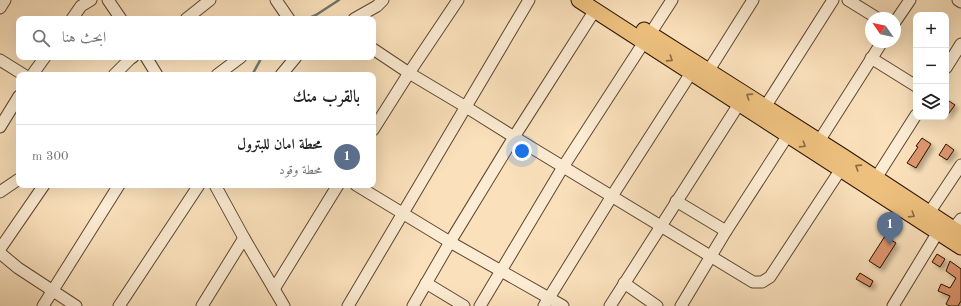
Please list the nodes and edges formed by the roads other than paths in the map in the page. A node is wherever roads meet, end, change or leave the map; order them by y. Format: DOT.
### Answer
graph roads {
  1 [pos="5,0"];
  2 [pos="91,0"];
  3 [pos="108,0"];
  4 [pos="210,0"];
  5 [pos="276,0"];
  6 [pos="383,0"];
  7 [pos="458,0"];
  8 [pos="529,0"];
  9 [pos="579,0"];
  10 [pos="672,0"];
  11 [pos="753,0"];
  12 [pos="833,0"];
  13 [pos="848,0"];
  14 [pos="910,0"];
  15 [pos="958,0"];
  16 [pos="961,2"];
  17 [pos="596,5"];
  18 [pos="0,8"];
  19 [pos="867,12"];
  20 [pos="901,13"];
  21 [pos="74,16"];
  22 [pos="119,16"];
  23 [pos="190,16"];
  24 [pos="287,16"];
  25 [pos="359,16"];
  26 [pos="647,38"];
  27 [pos="961,44"];
  28 [pos="878,48"];
  29 [pos="376,51"];
  30 [pos="872,58"];
  31 [pos="0,60"];
  32 [pos="43,60"];
  33 [pos="129,60"];
  34 [pos="148,60"];
  35 [pos="237,60"];
  36 [pos="294,60"];
  37 [pos="949,63"];
  38 [pos="709,70"];
  39 [pos="19,72"];
  40 [pos="34,72"];
  41 [pos="117,72"];
  42 [pos="155,72"];
  43 [pos="221,72"];
  44 [pos="284,72"];
  45 [pos="691,72"];
  46 [pos="410,73"];
  47 [pos="913,84"];
  48 [pos="16,101"];
  49 [pos="739,104"];
  50 [pos="466,107"];
  51 [pos="765,107"];
  52 [pos="913,120"];
  53 [pos="376,125"];
  54 [pos="0,127"];
  55 [pos="788,135"];
  56 [pos="514,137"];
  57 [pos="818,141"];
  58 [pos="961,165"];
  59 [pos="563,167"];
  60 [pos="841,169"];
  61 [pos="876,178"];
  62 [pos="16,181"];
  63 [pos="42,188"];
  64 [pos="117,188"];
  65 [pos="197,188"];
  66 [pos="217,188"];
  67 [pos="336,188"];
  68 [pos="361,188"];
  69 [pos="0,192"];
  70 [pos="612,196"];
  71 [pos="676,201"];
  72 [pos="929,213"];
  73 [pos="403,214"];
  74 [pos="660,226"];
  75 [pos="953,228"];
  76 [pos="726,231"];
  77 [pos="244,238"];
  78 [pos="450,242"];
  79 [pos="961,246"];
  80 [pos="0,249"];
  81 [pos="0,253"];
  82 [pos="710,256"];
  83 [pos="501,271"];
  84 [pos="426,283"];
  85 [pos="624,283"];
  86 [pos="274,289"];
  87 [pos="53,292"];
  88 [pos="546,302"];
  89 [pos="280,304"];
  90 [pos="43,306"];
  91 [pos="76,306"];
  92 [pos="119,306"];
  93 [pos="202,306"];
  94 [pos="348,306"];
  95 [pos="413,306"];
  96 [pos="464,306"];
  97 [pos="480,306"];
  98 [pos="563,306"];
  99 [pos="610,306"];
  100 [pos="657,306"];
  101 [pos="681,306"];
  102 [pos="893,306"];
  1 -- 18 [label="street"];
  2 -- 21 [label="street"];
  3 -- 22 [label="street"];
  4 -- 23 [label="street"];
  5 -- 24 [label="street"];
  6 -- 25 [label="street"];
  7 -- 46 [label="street"];
  8 -- 50 [label="street"];
  9 -- 17 [label="main road"];
  10 -- 26 [label="street"];
  11 -- 38 [label="street"];
  12 -- 51 [label="street"];
  13 -- 19 [label="street"];
  14 -- 20 [label="street"];
  15 -- 16 [label="street"];
  17 -- 26 [label="main road"];
  17 -- 56 [label="street"];
  26 -- 38 [label="main road"];
  26 -- 45 [label="main road, one-way"];
  26 -- 59 [label="street"];
  27 -- 37 [label="street"];
  28 -- 30 [label="street"];
  29 -- 46 [label="street"];
  30 -- 47 [label="street"];
  30 -- 57 [label="street"];
  31 -- 39 [label="street"];
  32 -- 40 [label="street"];
  33 -- 41 [label="street"];
  34 -- 42 [label="street"];
  35 -- 43 [label="street"];
  36 -- 44 [label="street"];
  51 -- 38 [label="main road, one-way"];
  45 -- 49 [label="main road"];
  45 -- 70 [label="street"];
  46 -- 50 [label="street"];
  46 -- 53 [label="street"];
  48 -- 54 [label="street"];
  49 -- 55 [label="main road"];
  49 -- 71 [label="street"];
  50 -- 56 [label="street"];
  50 -- 73 [label="street"];
  51 -- 57 [label="main road"];
  52 -- 61 [label="street"];
  55 -- 60 [label="main road, one-way"];
  55 -- 76 [label="street"];
  56 -- 59 [label="street"];
  56 -- 78 [label="street"];
  61 -- 57 [label="main road, one-way"];
  58 -- 72 [label="street"];
  59 -- 70 [label="street"];
  59 -- 83 [label="street"];
  60 -- 75 [label="main road, one-way"];
  60 -- 82 [label="street"];
  61 -- 72 [label="main road"];
  62 -- 69 [label="street"];
  63 -- 80 [label="street"];
  64 -- 87 [label="street"];
  65 -- 92 [label="street"];
  66 -- 77 [label="street"];
  67 -- 86 [label="street"];
  68 -- 73 [label="street"];
  70 -- 74 [label="street"];
  70 -- 88 [label="street"];
  71 -- 74 [label="street"];
  71 -- 76 [label="street"];
  72 -- 75 [label="main road"];
  73 -- 78 [label="street"];
  73 -- 94 [label="street"];
  74 -- 82 [label="street"];
  74 -- 85 [label="street"];
  75 -- 79 [label="main road"];
  75 -- 102 [label="street"];
  76 -- 82 [label="street"];
  77 -- 86 [label="street"];
  77 -- 93 [label="street"];
  78 -- 83 [label="street"];
  78 -- 84 [label="street"];
  81 -- 87 [label="street"];
  82 -- 101 [label="street"];
  83 -- 88 [label="street"];
  83 -- 97 [label="street"];
  84 -- 95 [label="street"];
  84 -- 96 [label="street"];
  85 -- 99 [label="street"];
  85 -- 100 [label="street"];
  86 -- 89 [label="street"];
  87 -- 90 [label="street"];
  87 -- 91 [label="street"];
  88 -- 98 [label="street"];
}
